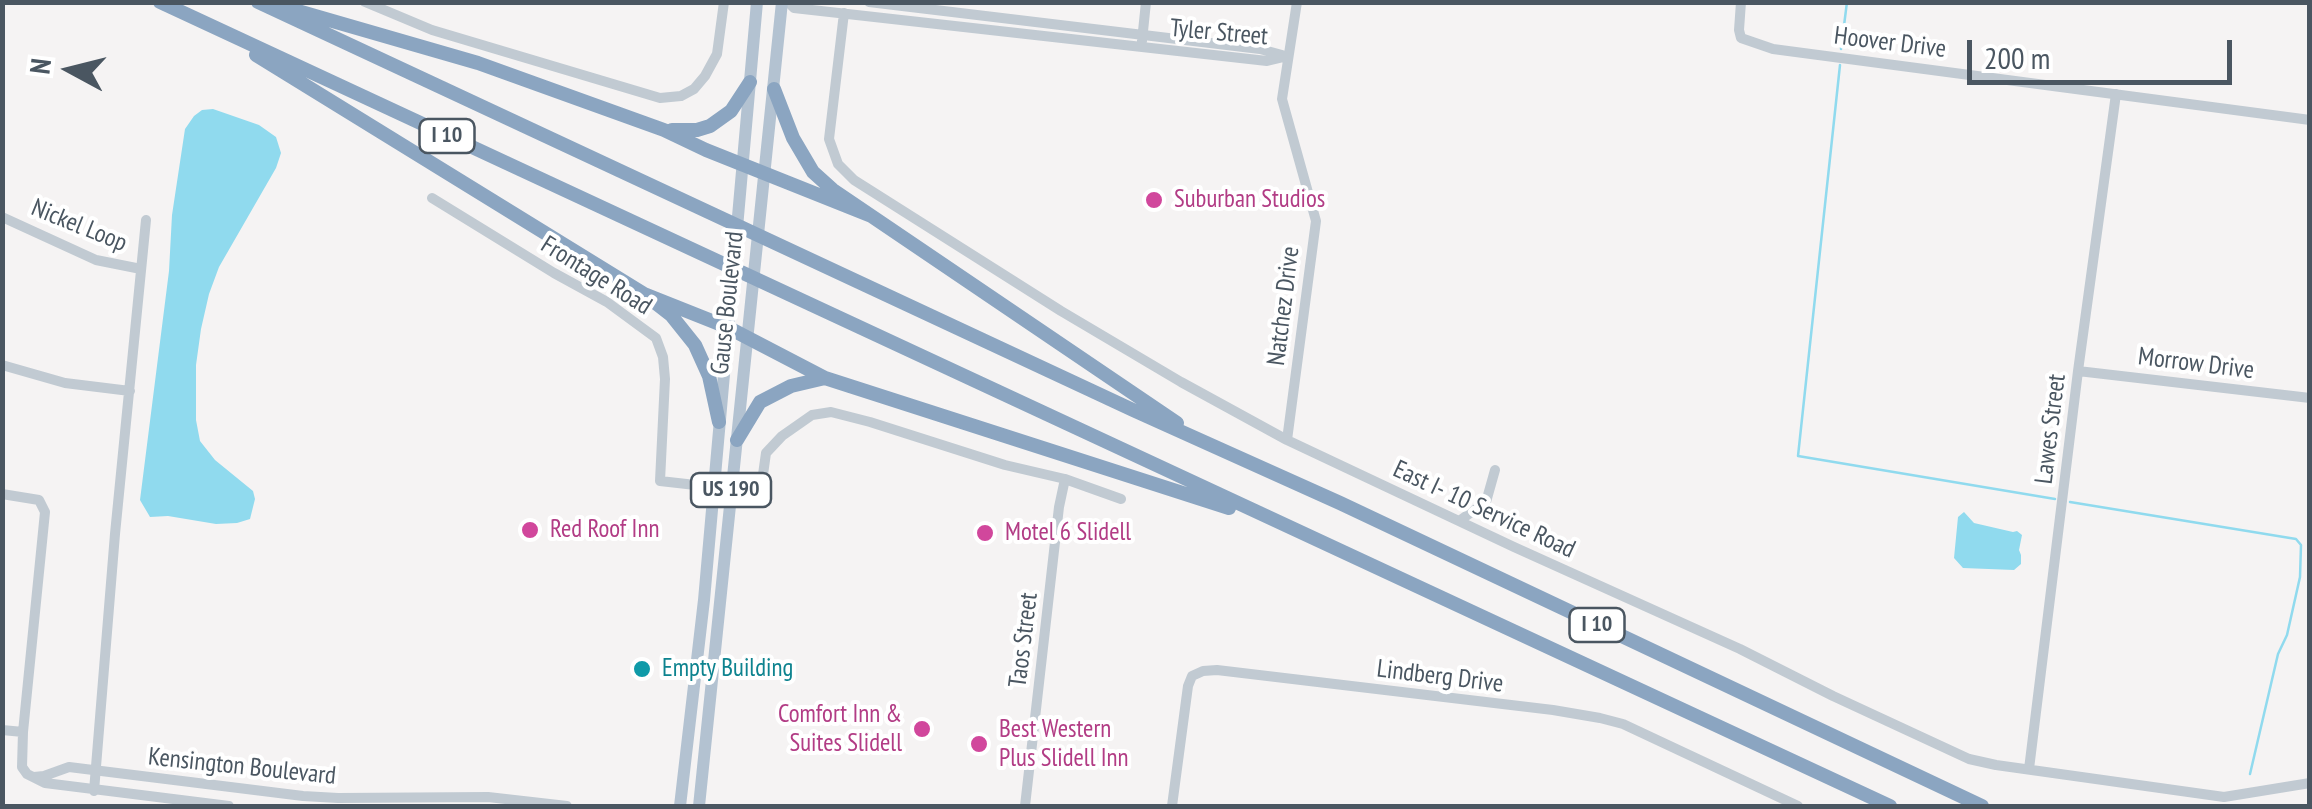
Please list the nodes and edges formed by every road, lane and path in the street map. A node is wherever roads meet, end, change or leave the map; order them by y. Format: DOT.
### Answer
graph roads {
  1 [pos="160,2"];
  2 [pos="258,2"];
  3 [pos="269,2"];
  4 [pos="364,2"];
  5 [pos="724,2"];
  6 [pos="757,2"];
  7 [pos="785,2"];
  8 [pos="869,2"];
  9 [pos="1146,2"];
  10 [pos="1297,2"];
  11 [pos="1741,2"];
  12 [pos="968,8"];
  13 [pos="844,14"];
  14 [pos="199,20"];
  15 [pos="964,27"];
  16 [pos="1142,41"];
  17 [pos="1288,56"];
  18 [pos="750,82"];
  19 [pos="774,89"];
  20 [pos="2116,94"];
  21 [pos="2310,120"];
  22 [pos="664,130"];
  23 [pos="743,164"];
  24 [pos="765,173"];
  25 [pos="432,198"];
  26 [pos="868,215"];
  27 [pos="2,217"];
  28 [pos="146,220"];
  29 [pos="142,269"];
  30 [pos="644,294"];
  31 [pos="728,327"];
  32 [pos="747,340"];
  33 [pos="2,366"];
  34 [pos="2078,371"];
  35 [pos="825,378"];
  36 [pos="130,391"];
  37 [pos="2310,398"];
  38 [pos="719,422"];
  39 [pos="736,440"];
  40 [pos="1287,440"];
  41 [pos="1210,445"];
  42 [pos="1495,470"];
  43 [pos="1065,479"];
  44 [pos="713,487"];
  45 [pos="732,487"];
  46 [pos="2,494"];
  47 [pos="1121,500"];
  48 [pos="1459,521"];
  49 [pos="1282,525"];
  50 [pos="704,607"];
  51 [pos="719,608"];
  52 [pos="2,730"];
  53 [pos="23,732"];
  54 [pos="96,770"];
  55 [pos="2029,770"];
  56 [pos="34,777"];
  57 [pos="2310,783"];
  58 [pos="94,791"];
  59 [pos="230,806"];
  60 [pos="567,806"];
  61 [pos="680,806"];
  62 [pos="699,806"];
  63 [pos="1024,806"];
  64 [pos="1172,806"];
  65 [pos="1798,806"];
  66 [pos="1890,806"];
  67 [pos="1982,806"];
  1 -- 14 [label="highway, I 10"];
  2 -- 41 [label="highway, I 10"];
  3 -- 22 [label="highway"];
  4 -- 5 [label="street"];
  6 -- 18 [label="main road, Gause Boulevard / US 190"];
  7 -- 13 [label="street, Tyler Street"];
  7 -- 19 [label="main road, Gause Boulevard / US 190"];
  8 -- 12 [label="street, Tyler Street"];
  9 -- 16 [label="street"];
  10 -- 17 [label="street, Natchez Drive"];
  11 -- 20 [label="street, Hoover Drive"];
  12 -- 15 [label="street"];
  12 -- 16 [label="street, Tyler Street"];
  13 -- 15 [label="street, Tyler Street"];
  13 -- 40 [label="street, East I- 10 Service Road"];
  14 -- 30 [label="highway"];
  14 -- 49 [label="highway, I 10"];
  15 -- 16 [label="street, Tyler Street"];
  16 -- 17 [label="street, Tyler Street"];
  17 -- 40 [label="street, Natchez Drive"];
  18 -- 22 [label="highway"];
  18 -- 23 [label="main road, Gause Boulevard / US 190"];
  19 -- 24 [label="main road, Gause Boulevard / US 190"];
  19 -- 26 [label="highway"];
  20 -- 21 [label="street, Hoover Drive"];
  20 -- 34 [label="street, Lawes Street"];
  22 -- 23 [label="highway"];
  23 -- 24 [label="highway"];
  23 -- 31 [label="main road, Gause Boulevard / US 190"];
  24 -- 26 [label="highway"];
  24 -- 32 [label="main road, Gause Boulevard / US 190"];
  25 -- 44 [label="street, Frontage Road"];
  26 -- 41 [label="highway"];
  27 -- 29 [label="street, Nickel Loop"];
  28 -- 29 [label="street"];
  29 -- 36 [label="street"];
  30 -- 31 [label="highway"];
  30 -- 38 [label="highway"];
  31 -- 32 [label="highway"];
  31 -- 38 [label="main road, Gause Boulevard / US 190"];
  32 -- 35 [label="highway"];
  32 -- 39 [label="main road, Gause Boulevard / US 190"];
  33 -- 36 [label="street"];
  34 -- 37 [label="street, Morrow Drive"];
  34 -- 55 [label="street, Lawes Street"];
  35 -- 39 [label="highway"];
  35 -- 49 [label="highway"];
  36 -- 54 [label="street"];
  38 -- 44 [label="main road, Gause Boulevard / US 190"];
  39 -- 45 [label="main road, Gause Boulevard / US 190"];
  40 -- 48 [label="street, East I- 10 Service Road"];
  41 -- 67 [label="highway, I 10"];
  42 -- 48 [label="street"];
  43 -- 45 [label="street"];
  43 -- 47 [label="street"];
  43 -- 63 [label="street, Taos Street"];
  44 -- 45 [label="street, Frontage Road"];
  44 -- 50 [label="main road, Gause Boulevard / US 190"];
  45 -- 51 [label="main road, Gause Boulevard / US 190"];
  46 -- 53 [label="street"];
  48 -- 55 [label="street, East I- 10 Service Road"];
  49 -- 66 [label="highway, I 10"];
  50 -- 51 [label="street"];
  50 -- 61 [label="main road, Gause Boulevard / US 190"];
  51 -- 62 [label="main road, Gause Boulevard / US 190"];
  52 -- 53 [label="street"];
  53 -- 56 [label="street"];
  54 -- 56 [label="street, Kensington Boulevard"];
  54 -- 58 [label="street"];
  54 -- 60 [label="street, Kensington Boulevard"];
  55 -- 57 [label="street, East I- 10 Service Road"];
  56 -- 58 [label="street, Kensington Boulevard"];
  58 -- 59 [label="street, Kensington Boulevard"];
  64 -- 65 [label="street, Lindberg Drive"];
}
